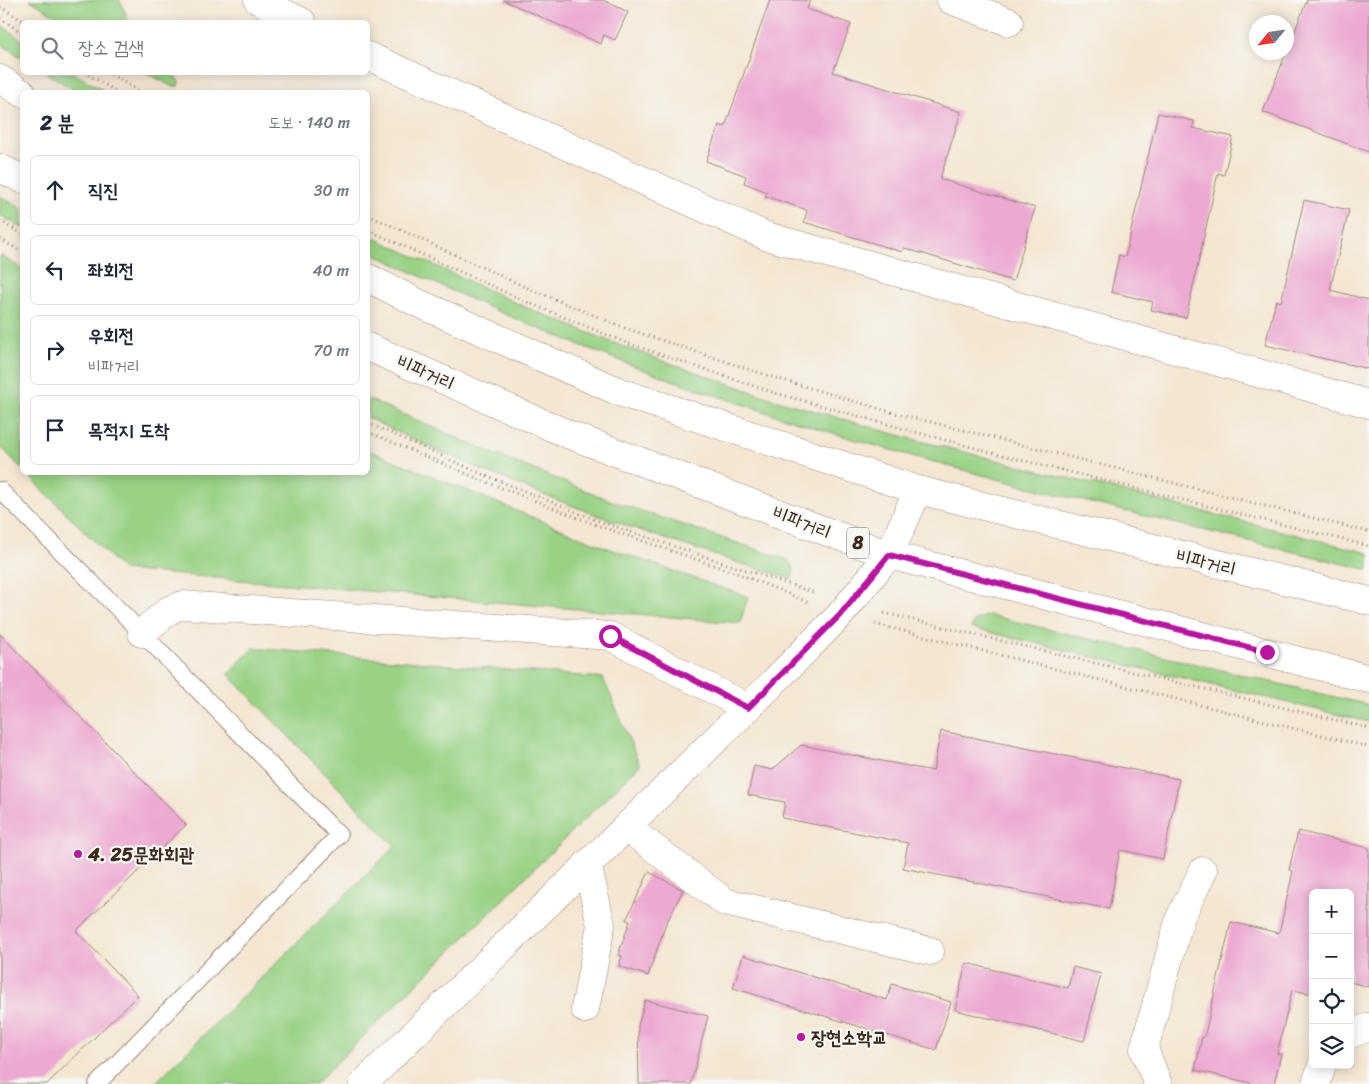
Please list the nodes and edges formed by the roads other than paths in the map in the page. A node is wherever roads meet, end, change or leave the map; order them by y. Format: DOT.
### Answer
graph roads {
  1 [pos="258,0"];
  2 [pos="951,0"];
  3 [pos="298,20"];
  4 [pos="1009,22"];
  5 [pos="370,57"];
  6 [pos="0,79"];
  7 [pos="20,92"];
  8 [pos="0,168"];
  9 [pos="20,178"];
  10 [pos="370,279"];
  11 [pos="370,348"];
  12 [pos="1369,404"];
  13 [pos="0,490"];
  14 [pos="918,490"];
  15 [pos="889,555"];
  16 [pos="1369,601"];
  17 [pos="142,633"];
  18 [pos="1369,679"];
  19 [pos="748,708"];
  20 [pos="626,827"];
  21 [pos="587,864"];
  22 [pos="1202,871"];
  23 [pos="930,951"];
  24 [pos="585,1009"];
  25 [pos="1369,1027"];
  26 [pos="1354,1033"];
  27 [pos="1321,1069"];
  28 [pos="97,1084"];
  29 [pos="363,1084"];
  30 [pos="1158,1084"];
  31 [pos="1316,1084"];
  1 -- 3 [label="street"];
  2 -- 4 [label="street"];
  5 -- 12 [label="street"];
  6 -- 7 [label="street"];
  8 -- 9 [label="street"];
  10 -- 14 [label="street, 비파거리"];
  11 -- 15 [label="street, 비파거리 / 8"];
  13 -- 17 [label="lane"];
  14 -- 15 [label="street"];
  14 -- 16 [label="street, 비파거리"];
  15 -- 18 [label="street, 비파거리 / 8"];
  15 -- 19 [label="street"];
  17 -- 19 [label="street"];
  17 -- 28 [label="lane"];
  19 -- 20 [label="street"];
  20 -- 21 [label="street"];
  20 -- 23 [label="street"];
  21 -- 24 [label="street"];
  21 -- 29 [label="street"];
  22 -- 30 [label="street"];
  25 -- 26 [label="street"];
  27 -- 31 [label="street"];
}
